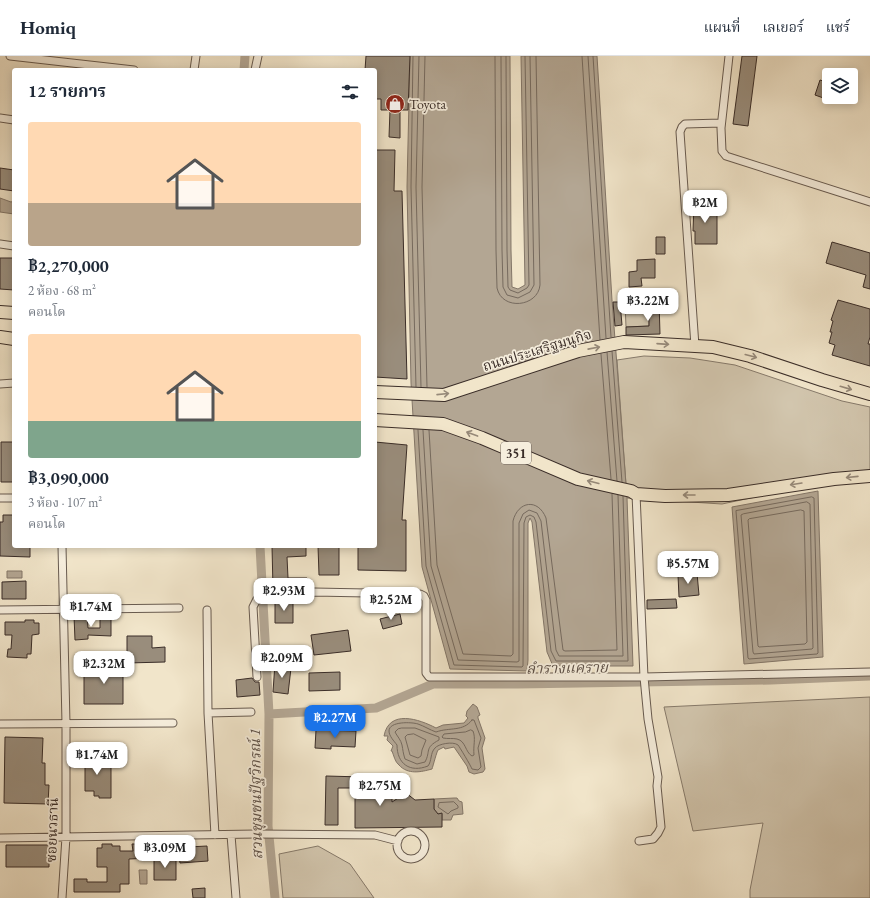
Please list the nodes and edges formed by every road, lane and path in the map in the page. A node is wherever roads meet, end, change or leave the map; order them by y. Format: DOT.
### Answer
graph roads {
  1 [pos="10,56"];
  2 [pos="82,56"];
  3 [pos="196,56"];
  4 [pos="258,56"];
  5 [pos="729,56"];
  6 [pos="80,64"];
  7 [pos="116,68"];
  8 [pos="194,68"];
  9 [pos="255,68"];
  10 [pos="0,118"];
  11 [pos="12,120"];
  12 [pos="721,123"];
  13 [pos="870,202"];
  14 [pos="0,244"];
  15 [pos="12,246"];
  16 [pos="0,312"];
  17 [pos="12,313"];
  18 [pos="0,337"];
  19 [pos="12,339"];
  20 [pos="695,346"];
  21 [pos="12,383"];
  22 [pos="0,384"];
  23 [pos="377,392"];
  24 [pos="870,394"];
  25 [pos="377,420"];
  26 [pos="870,476"];
  27 [pos="633,493"];
  28 [pos="0,498"];
  29 [pos="12,498"];
  30 [pos="62,548"];
  31 [pos="179,608"];
  32 [pos="63,609"];
  33 [pos="0,610"];
  34 [pos="207,610"];
  35 [pos="870,672"];
  36 [pos="257,677"];
  37 [pos="644,681"];
  38 [pos="251,712"];
  39 [pos="208,713"];
  40 [pos="173,723"];
  41 [pos="0,724"];
  42 [pos="66,724"];
  43 [pos="215,835"];
  44 [pos="231,835"];
  45 [pos="66,837"];
  46 [pos="0,838"];
  47 [pos="398,841"];
  48 [pos="639,841"];
  49 [pos="62,898"];
  50 [pos="236,898"];
  1 -- 6 [label="street"];
  2 -- 6 [label="street"];
  3 -- 8 [label="street"];
  4 -- 9 [label="street"];
  5 -- 12 [label="street"];
  6 -- 7 [label="street"];
  10 -- 11 [label="street"];
  12 -- 13 [label="street"];
  12 -- 20 [label="street"];
  14 -- 15 [label="street"];
  16 -- 17 [label="main road"];
  18 -- 19 [label="main road"];
  23 -- 20 [label="main road, ถนนประเสริฐมนูกิจ, one-way"];
  20 -- 24 [label="main road, ถนนประเสริฐมนูกิจ, one-way"];
  21 -- 22 [label="street"];
  27 -- 25 [label="main road, 351, one-way"];
  26 -- 27 [label="main road, 351, one-way"];
  27 -- 37 [label="street"];
  28 -- 29 [label="street"];
  30 -- 32 [label="street, ซอยนวธานี"];
  31 -- 32 [label="street"];
  32 -- 33 [label="street"];
  32 -- 42 [label="street, ซอยนวธานี"];
  34 -- 39 [label="street"];
  35 -- 37 [label="street"];
  36 -- 37 [label="street"];
  37 -- 48 [label="street"];
  38 -- 39 [label="street"];
  39 -- 43 [label="street"];
  40 -- 42 [label="street"];
  41 -- 42 [label="street"];
  42 -- 45 [label="street, ซอยนวธานี"];
  43 -- 44 [label="street"];
  43 -- 45 [label="street"];
  44 -- 47 [label="street"];
  44 -- 50 [label="street"];
  45 -- 46 [label="street"];
  45 -- 49 [label="street, ซอยนวธานี"];
}
